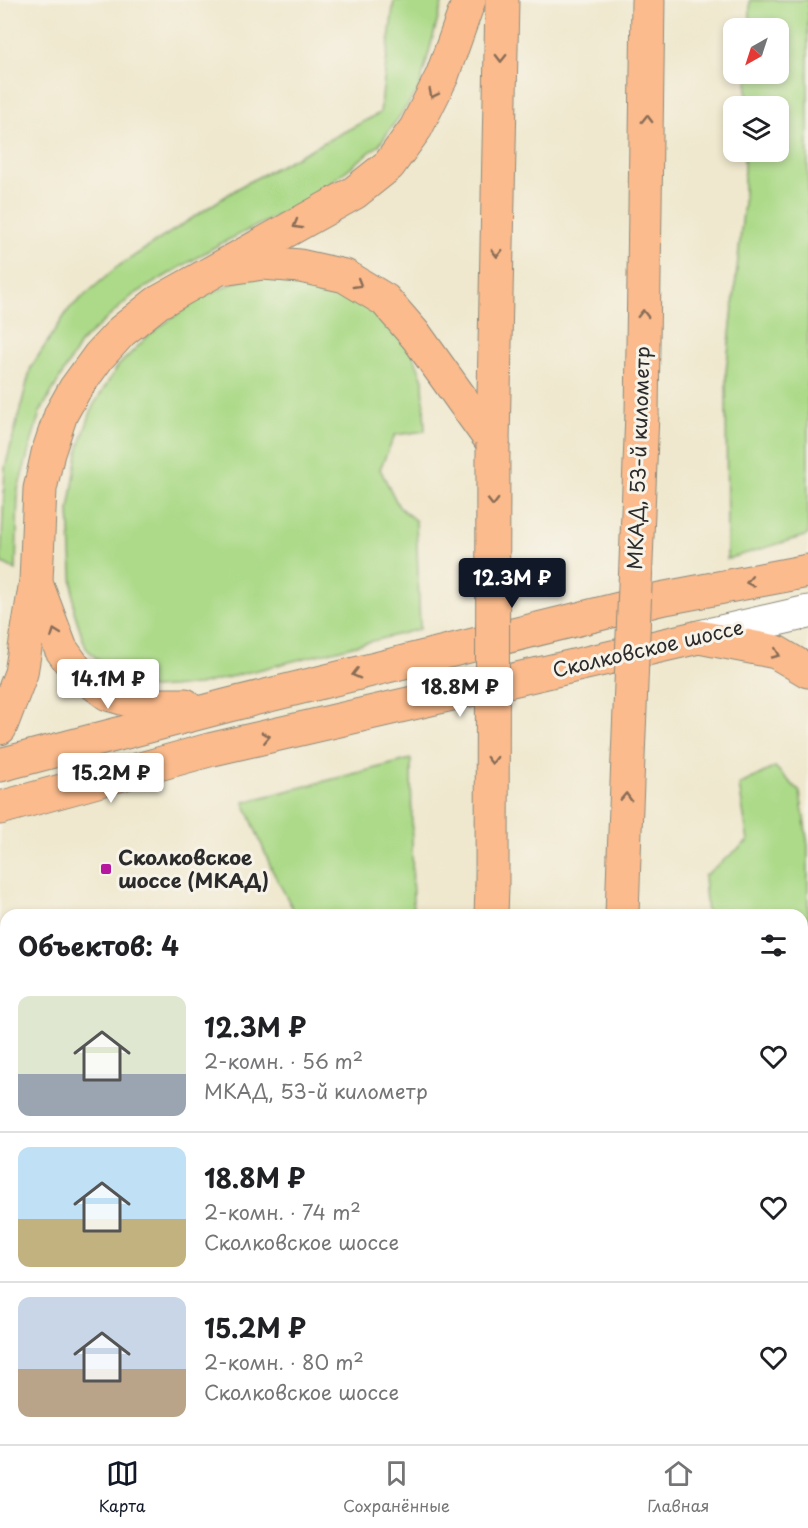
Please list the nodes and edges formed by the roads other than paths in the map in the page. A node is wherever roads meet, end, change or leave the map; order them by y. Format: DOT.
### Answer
graph roads {
  1 [pos="469,0"];
  2 [pos="502,0"];
  3 [pos="648,0"];
  4 [pos="219,270"];
  5 [pos="493,443"];
  6 [pos="808,571"];
  7 [pos="36,581"];
  8 [pos="808,612"];
  9 [pos="699,637"];
  10 [pos="808,671"];
  11 [pos="229,705"];
  12 [pos="0,728"];
  13 [pos="0,765"];
  14 [pos="0,808"];
  15 [pos="491,901"];
  16 [pos="622,909"];
  1 -- 4 [label="main road, one-way"];
  2 -- 5 [label="main road, one-way"];
  16 -- 3 [label="main road, МКАД, 53-й километр, one-way, bridge"];
  4 -- 5 [label="main road, one-way"];
  4 -- 7 [label="main road"];
  5 -- 15 [label="main road, one-way, bridge"];
  6 -- 11 [label="main road, one-way"];
  11 -- 7 [label="main road, one-way"];
  7 -- 12 [label="main road"];
  8 -- 9 [label="street, Сколковское шоссе"];
  9 -- 10 [label="main road, one-way"];
  14 -- 9 [label="main road, Сколковское шоссе, one-way"];
  11 -- 13 [label="main road"];
}
